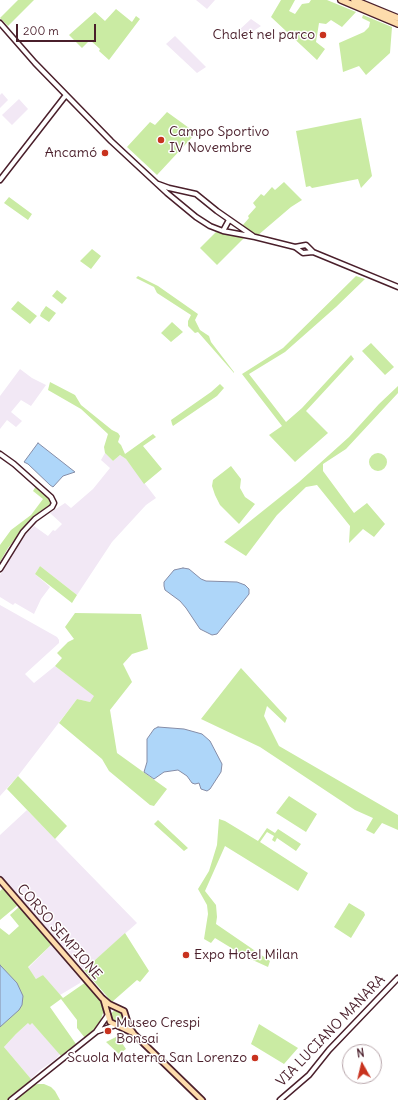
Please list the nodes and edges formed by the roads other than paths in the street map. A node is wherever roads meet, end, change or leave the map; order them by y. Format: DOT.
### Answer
graph roads {
  1 [pos="341,0"];
  2 [pos="354,0"];
  3 [pos="398,18"];
  4 [pos="0,23"];
  5 [pos="398,24"];
  6 [pos="66,95"];
  7 [pos="0,180"];
  8 [pos="156,183"];
  9 [pos="169,188"];
  10 [pos="167,194"];
  11 [pos="229,220"];
  12 [pos="223,231"];
  13 [pos="255,237"];
  14 [pos="302,246"];
  15 [pos="295,247"];
  16 [pos="307,250"];
  17 [pos="300,251"];
  18 [pos="398,287"];
  19 [pos="0,454"];
  20 [pos="0,569"];
  21 [pos="0,880"];
  22 [pos="398,978"];
  23 [pos="102,998"];
  24 [pos="116,1007"];
  25 [pos="108,1014"];
  26 [pos="125,1017"];
  27 [pos="117,1025"];
  28 [pos="96,1032"];
  29 [pos="134,1034"];
  30 [pos="11,1100"];
  31 [pos="202,1100"];
  32 [pos="280,1100"];
  1 -- 5 [label="highway"];
  2 -- 3 [label="highway"];
  4 -- 6 [label="street"];
  6 -- 7 [label="street"];
  6 -- 8 [label="street"];
  8 -- 9 [label="street"];
  8 -- 10 [label="street"];
  9 -- 10 [label="street"];
  9 -- 11 [label="street"];
  10 -- 12 [label="street"];
  11 -- 12 [label="street"];
  11 -- 13 [label="street"];
  12 -- 13 [label="street"];
  13 -- 15 [label="street"];
  14 -- 15 [label="street"];
  14 -- 16 [label="street"];
  14 -- 17 [label="street"];
  15 -- 17 [label="street"];
  16 -- 17 [label="street"];
  16 -- 18 [label="street"];
  19 -- 20 [label="street"];
  21 -- 23 [label="main road, CORSO SEMPIONE"];
  22 -- 32 [label="street, VIA LUCIANO MANARA"];
  23 -- 24 [label="main road, CORSO SEMPIONE"];
  23 -- 25 [label="main road, CORSO SEMPIONE"];
  24 -- 25 [label="main road"];
  24 -- 26 [label="main road"];
  25 -- 27 [label="main road"];
  25 -- 28 [label="street"];
  26 -- 27 [label="main road"];
  26 -- 29 [label="main road"];
  27 -- 28 [label="street"];
  27 -- 29 [label="main road"];
  28 -- 30 [label="street"];
  29 -- 31 [label="main road"];
}
